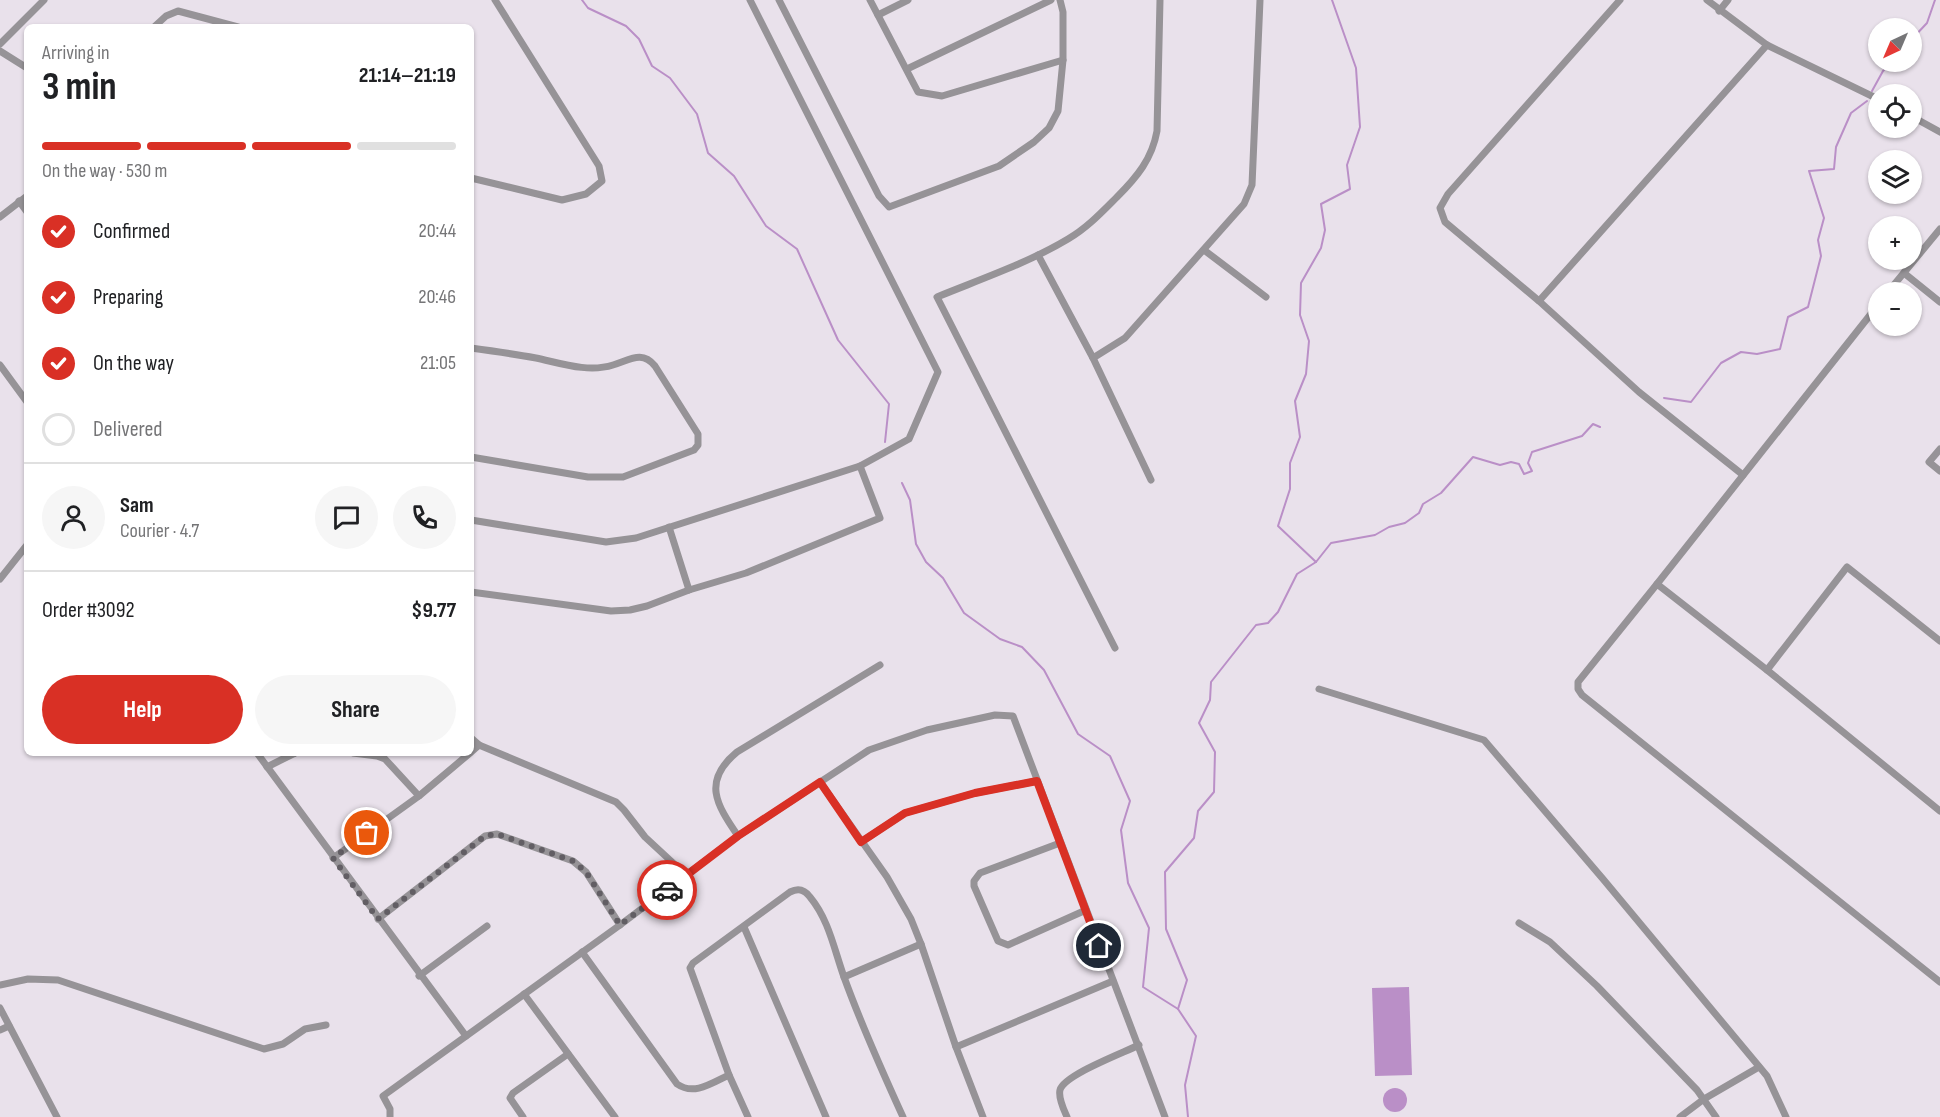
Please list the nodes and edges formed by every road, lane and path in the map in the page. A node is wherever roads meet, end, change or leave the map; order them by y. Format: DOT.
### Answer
graph roads {
  1 [pos="44,0"];
  2 [pos="495,0"];
  3 [pos="750,0"];
  4 [pos="779,0"];
  5 [pos="870,0"];
  6 [pos="908,0"];
  7 [pos="1051,0"];
  8 [pos="1060,0"];
  9 [pos="1160,0"];
  10 [pos="1260,0"];
  11 [pos="1620,0"];
  12 [pos="1707,0"];
  13 [pos="1728,0"];
  14 [pos="1719,10"];
  15 [pos="878,15"];
  16 [pos="157,24"];
  17 [pos="227,24"];
  18 [pos="0,44"];
  19 [pos="1767,45"];
  20 [pos="0,51"];
  21 [pos="1063,60"];
  22 [pos="24,67"];
  23 [pos="907,69"];
  24 [pos="1868,94"];
  25 [pos="1922,122"];
  26 [pos="1940,132"];
  27 [pos="474,179"];
  28 [pos="24,198"];
  29 [pos="20,201"];
  30 [pos="24,207"];
  31 [pos="0,217"];
  32 [pos="1940,229"];
  33 [pos="1204,250"];
  34 [pos="1038,255"];
  35 [pos="1904,273"];
  36 [pos="1896,282"];
  37 [pos="1266,297"];
  38 [pos="1539,301"];
  39 [pos="1940,302"];
  40 [pos="1868,318"];
  41 [pos="474,348"];
  42 [pos="1092,358"];
  43 [pos="0,364"];
  44 [pos="24,398"];
  45 [pos="1940,449"];
  46 [pos="474,458"];
  47 [pos="860,466"];
  48 [pos="1940,471"];
  49 [pos="1743,475"];
  50 [pos="1151,480"];
  51 [pos="474,520"];
  52 [pos="669,527"];
  53 [pos="24,549"];
  54 [pos="0,579"];
  55 [pos="1657,584"];
  56 [pos="689,590"];
  57 [pos="474,592"];
  58 [pos="1940,641"];
  59 [pos="1115,648"];
  60 [pos="880,665"];
  61 [pos="1767,670"];
  62 [pos="1319,689"];
  63 [pos="474,741"];
  64 [pos="479,745"];
  65 [pos="474,749"];
  66 [pos="259,756"];
  67 [pos="289,756"];
  68 [pos="377,756"];
  69 [pos="466,756"];
  70 [pos="267,767"];
  71 [pos="1037,781"];
  72 [pos="820,782"];
  73 [pos="418,796"];
  74 [pos="1940,811"];
  75 [pos="738,836"];
  76 [pos="861,842"];
  77 [pos="1060,843"];
  78 [pos="333,858"];
  79 [pos="686,875"];
  80 [pos="1086,910"];
  81 [pos="378,919"];
  82 [pos="1519,923"];
  83 [pos="620,925"];
  84 [pos="487,926"];
  85 [pos="744,927"];
  86 [pos="921,944"];
  87 [pos="582,952"];
  88 [pos="419,976"];
  89 [pos="844,976"];
  90 [pos="1113,981"];
  91 [pos="1940,982"];
  92 [pos="0,985"];
  93 [pos="524,994"];
  94 [pos="0,1008"];
  95 [pos="9,1026"];
  96 [pos="326,1026"];
  97 [pos="0,1030"];
  98 [pos="466,1036"];
  99 [pos="1139,1045"];
  100 [pos="956,1047"];
  101 [pos="568,1054"];
  102 [pos="1760,1067"];
  103 [pos="729,1075"];
  104 [pos="1704,1099"];
  105 [pos="57,1117"];
  106 [pos="390,1117"];
  107 [pos="523,1117"];
  108 [pos="615,1117"];
  109 [pos="748,1117"];
  110 [pos="826,1117"];
  111 [pos="903,1117"];
  112 [pos="982,1117"];
  113 [pos="1067,1117"];
  114 [pos="1165,1117"];
  115 [pos="1680,1117"];
  116 [pos="1716,1117"];
  117 [pos="1786,1117"];
  1 -- 18 [label="street"];
  2 -- 27 [label="street"];
  3 -- 47 [label="street"];
  4 -- 21 [label="street"];
  5 -- 15 [label="street"];
  6 -- 15 [label="street"];
  7 -- 23 [label="street"];
  8 -- 21 [label="street"];
  9 -- 34 [label="street"];
  10 -- 33 [label="street"];
  11 -- 38 [label="street"];
  12 -- 14 [label="street"];
  13 -- 14 [label="street"];
  14 -- 19 [label="street"];
  15 -- 23 [label="street"];
  16 -- 17 [label="street"];
  19 -- 24 [label="street"];
  19 -- 38 [label="street"];
  20 -- 22 [label="street"];
  21 -- 23 [label="street"];
  25 -- 26 [label="street"];
  28 -- 29 [label="street"];
  29 -- 30 [label="street"];
  29 -- 31 [label="street"];
  32 -- 35 [label="street"];
  33 -- 37 [label="street"];
  33 -- 42 [label="street"];
  34 -- 42 [label="street"];
  34 -- 59 [label="street"];
  35 -- 36 [label="street"];
  35 -- 39 [label="street"];
  38 -- 49 [label="street"];
  40 -- 49 [label="street"];
  41 -- 46 [label="street"];
  42 -- 50 [label="street"];
  43 -- 44 [label="street"];
  45 -- 48 [label="street"];
  47 -- 52 [label="street"];
  47 -- 56 [label="street"];
  49 -- 55 [label="street"];
  51 -- 52 [label="street"];
  52 -- 56 [label="street"];
  53 -- 54 [label="street"];
  55 -- 61 [label="street"];
  55 -- 91 [label="street"];
  56 -- 57 [label="street"];
  58 -- 61 [label="street"];
  60 -- 75 [label="street"];
  61 -- 74 [label="street"];
  62 -- 102 [label="street"];
  63 -- 64 [label="street"];
  64 -- 65 [label="street"];
  64 -- 79 [label="street"];
  66 -- 70 [label="street"];
  67 -- 70 [label="street"];
  68 -- 73 [label="street"];
  69 -- 73 [label="street"];
  70 -- 78 [label="street"];
  71 -- 72 [label="street"];
  71 -- 76 [label="street"];
  71 -- 77 [label="street"];
  72 -- 75 [label="street"];
  72 -- 76 [label="street"];
  73 -- 78 [label="street"];
  75 -- 79 [label="street"];
  76 -- 86 [label="street"];
  77 -- 80 [label="street"];
  77 -- 80 [label="street"];
  78 -- 81 [label="street"];
  79 -- 83 [label="street"];
  80 -- 90 [label="street"];
  81 -- 83 [label="street"];
  81 -- 88 [label="street"];
  82 -- 104 [label="street"];
  83 -- 87 [label="street"];
  84 -- 88 [label="street"];
  85 -- 89 [label="street"];
  85 -- 103 [label="street"];
  85 -- 110 [label="street"];
  86 -- 89 [label="street"];
  86 -- 100 [label="street"];
  87 -- 93 [label="street"];
  87 -- 103 [label="street"];
  88 -- 98 [label="street"];
  89 -- 111 [label="street"];
  90 -- 99 [label="street"];
  90 -- 100 [label="street"];
  92 -- 96 [label="street"];
  93 -- 98 [label="street"];
  93 -- 101 [label="street"];
  94 -- 95 [label="street"];
  95 -- 97 [label="street"];
  95 -- 105 [label="street"];
  98 -- 106 [label="street"];
  99 -- 113 [label="street"];
  99 -- 114 [label="street"];
  100 -- 112 [label="street"];
  101 -- 107 [label="street"];
  101 -- 108 [label="street"];
  102 -- 104 [label="street"];
  102 -- 117 [label="street"];
  103 -- 109 [label="street"];
  104 -- 115 [label="street"];
  104 -- 116 [label="street"];
}
